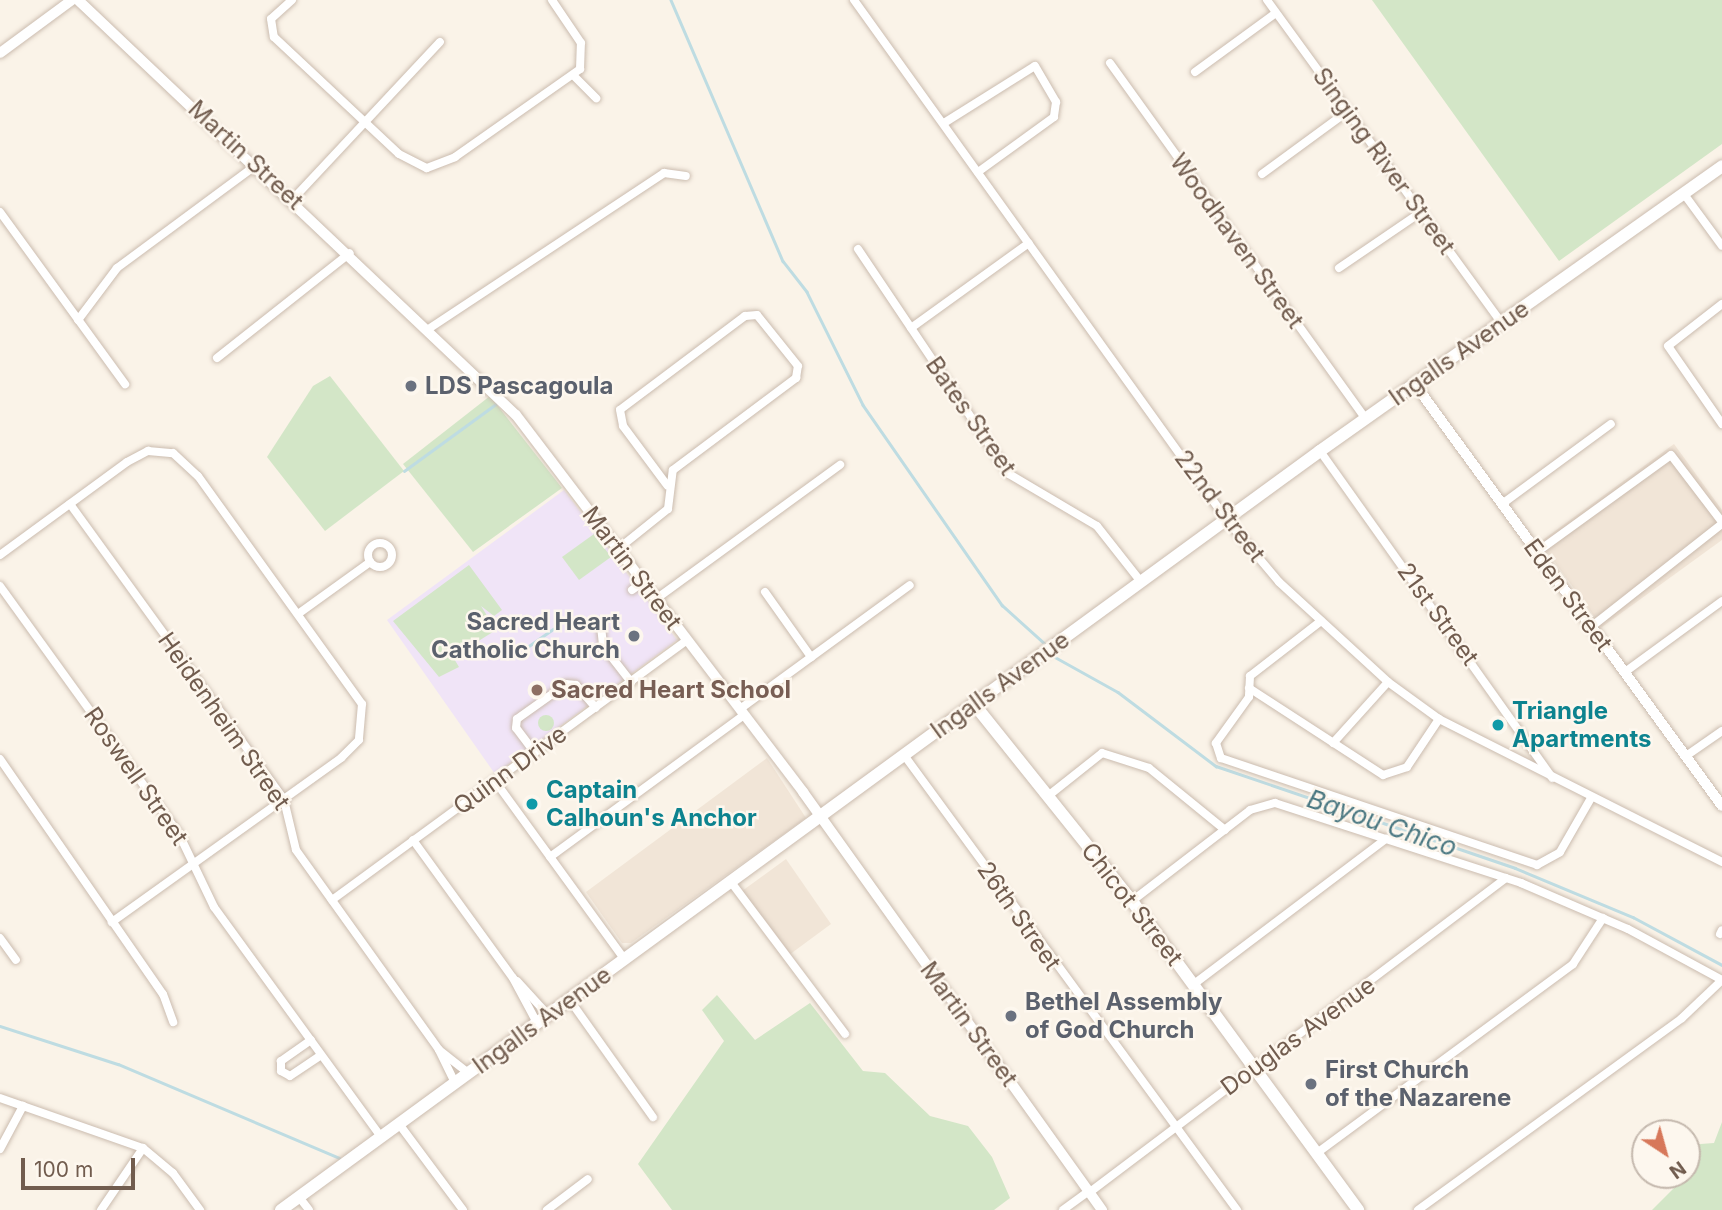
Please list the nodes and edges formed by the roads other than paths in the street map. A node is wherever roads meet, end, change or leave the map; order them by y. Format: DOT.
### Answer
graph roads {
  1 [pos="72,0"];
  2 [pos="78,0"];
  3 [pos="292,0"];
  4 [pos="552,0"];
  5 [pos="854,0"];
  6 [pos="1267,0"];
  7 [pos="1276,13"];
  8 [pos="440,42"];
  9 [pos="0,53"];
  10 [pos="1110,63"];
  11 [pos="1195,72"];
  12 [pos="573,75"];
  13 [pos="596,98"];
  14 [pos="1348,111"];
  15 [pos="364,121"];
  16 [pos="944,123"];
  17 [pos="256,165"];
  18 [pos="1722,166"];
  19 [pos="978,172"];
  20 [pos="1262,174"];
  21 [pos="686,176"];
  22 [pos="1684,194"];
  23 [pos="293,199"];
  24 [pos="0,212"];
  25 [pos="1421,212"];
  26 [pos="1029,243"];
  27 [pos="1722,246"];
  28 [pos="858,248"];
  29 [pos="351,253"];
  30 [pos="1339,268"];
  31 [pos="1722,304"];
  32 [pos="78,320"];
  33 [pos="1502,323"];
  34 [pos="430,328"];
  35 [pos="911,328"];
  36 [pos="217,358"];
  37 [pos="1414,383"];
  38 [pos="125,384"];
  39 [pos="1365,418"];
  40 [pos="1611,424"];
  41 [pos="1722,424"];
  42 [pos="1320,451"];
  43 [pos="840,465"];
  44 [pos="665,478"];
  45 [pos="70,504"];
  46 [pos="1502,504"];
  47 [pos="1227,520"];
  48 [pos="1722,523"];
  49 [pos="618,549"];
  50 [pos="1537,552"];
  51 [pos="0,555"];
  52 [pos="370,562"];
  53 [pos="643,582"];
  54 [pos="1141,582"];
  55 [pos="910,585"];
  56 [pos="0,586"];
  57 [pos="632,590"];
  58 [pos="765,592"];
  59 [pos="656,599"];
  60 [pos="1722,601"];
  61 [pos="298,614"];
  62 [pos="1321,621"];
  63 [pos="601,626"];
  64 [pos="1591,626"];
  65 [pos="687,640"];
  66 [pos="811,657"];
  67 [pos="1625,672"];
  68 [pos="631,682"];
  69 [pos="1388,682"];
  70 [pos="1249,688"];
  71 [pos="974,704"];
  72 [pos="596,708"];
  73 [pos="742,712"];
  74 [pos="1438,719"];
  75 [pos="1722,730"];
  76 [pos="1332,743"];
  77 [pos="535,753"];
  78 [pos="904,755"];
  79 [pos="1686,756"];
  80 [pos="0,759"];
  81 [pos="1552,778"];
  82 [pos="495,781"];
  83 [pos="1048,796"];
  84 [pos="1591,797"];
  85 [pos="284,800"];
  86 [pos="1722,806"];
  87 [pos="821,816"];
  88 [pos="1225,830"];
  89 [pos="1386,839"];
  90 [pos="414,840"];
  91 [pos="550,857"];
  92 [pos="1722,862"];
  93 [pos="192,866"];
  94 [pos="1506,878"];
  95 [pos="731,882"];
  96 [pos="332,900"];
  97 [pos="1132,901"];
  98 [pos="1603,918"];
  99 [pos="112,922"];
  100 [pos="0,938"];
  101 [pos="16,960"];
  102 [pos="625,960"];
  103 [pos="513,978"];
  104 [pos="1722,980"];
  105 [pos="1194,984"];
  106 [pos="569,999"];
  107 [pos="548,1015"];
  108 [pos="173,1022"];
  109 [pos="537,1023"];
  110 [pos="845,1034"];
  111 [pos="310,1040"];
  112 [pos="439,1050"];
  113 [pos="321,1055"];
  114 [pos="1254,1067"];
  115 [pos="468,1073"];
  116 [pos="455,1083"];
  117 [pos="0,1098"];
  118 [pos="23,1106"];
  119 [pos="653,1117"];
  120 [pos="399,1124"];
  121 [pos="1175,1128"];
  122 [pos="381,1137"];
  123 [pos="143,1148"];
  124 [pos="0,1149"];
  125 [pos="1317,1153"];
  126 [pos="588,1180"];
  127 [pos="1089,1192"];
  128 [pos="299,1197"];
  129 [pos="101,1210"];
  130 [pos="200,1210"];
  131 [pos="281,1210"];
  132 [pos="309,1210"];
  133 [pos="463,1210"];
  134 [pos="547,1210"];
  135 [pos="1063,1210"];
  136 [pos="1102,1210"];
  137 [pos="1237,1210"];
  138 [pos="1358,1210"];
  139 [pos="1418,1210"];
  1 -- 9 [label="street"];
  2 -- 17 [label="street, Martin Street"];
  3 -- 15 [label="street"];
  4 -- 12 [label="street"];
  5 -- 16 [label="street, 22nd Street"];
  6 -- 7 [label="street, Singing River Street"];
  7 -- 11 [label="street"];
  7 -- 14 [label="street, Singing River Street"];
  8 -- 15 [label="street"];
  10 -- 39 [label="street, Woodhaven Street"];
  12 -- 13 [label="street"];
  12 -- 15 [label="street"];
  14 -- 20 [label="street"];
  14 -- 25 [label="street, Singing River Street"];
  15 -- 23 [label="street"];
  16 -- 19 [label="street, 22nd Street"];
  16 -- 19 [label="street"];
  17 -- 23 [label="street, Martin Street"];
  17 -- 32 [label="street"];
  18 -- 22 [label="main road, Ingalls Avenue"];
  19 -- 26 [label="street, 22nd Street"];
  21 -- 34 [label="street"];
  22 -- 27 [label="street"];
  22 -- 33 [label="main road, Ingalls Avenue"];
  23 -- 29 [label="street, Martin Street"];
  24 -- 32 [label="street"];
  25 -- 30 [label="street"];
  25 -- 33 [label="street, Singing River Street"];
  26 -- 35 [label="street"];
  26 -- 47 [label="street, 22nd Street"];
  28 -- 35 [label="street, Bates Street"];
  29 -- 34 [label="street, Martin Street"];
  29 -- 36 [label="street"];
  31 -- 41 [label="street"];
  32 -- 38 [label="street"];
  33 -- 37 [label="main road, Ingalls Avenue"];
  34 -- 49 [label="street, Martin Street"];
  35 -- 54 [label="street, Bates Street"];
  37 -- 39 [label="main road, Ingalls Avenue"];
  37 -- 46 [label="street, Eden Street"];
  39 -- 42 [label="main road, Ingalls Avenue"];
  40 -- 46 [label="street"];
  42 -- 47 [label="main road, Ingalls Avenue"];
  42 -- 81 [label="street, 21st Street"];
  43 -- 59 [label="street"];
  44 -- 44 [label="street"];
  44 -- 49 [label="street"];
  45 -- 51 [label="street"];
  45 -- 61 [label="street"];
  45 -- 85 [label="street, Heidenheim Street"];
  46 -- 50 [label="street, Eden Street"];
  47 -- 54 [label="main road, Ingalls Avenue"];
  47 -- 62 [label="street, 22nd Street"];
  48 -- 50 [label="street"];
  48 -- 64 [label="street"];
  49 -- 53 [label="street, Martin Street"];
  50 -- 64 [label="street, Eden Street"];
  52 -- 61 [label="street"];
  53 -- 57 [label="street"];
  53 -- 59 [label="street, Martin Street"];
  54 -- 71 [label="main road, Ingalls Avenue"];
  55 -- 66 [label="street"];
  56 -- 93 [label="street, Roswell Street"];
  58 -- 66 [label="street"];
  59 -- 65 [label="street, Martin Street"];
  60 -- 67 [label="street"];
  61 -- 85 [label="street"];
  62 -- 69 [label="street, 22nd Street"];
  62 -- 70 [label="street"];
  63 -- 68 [label="street"];
  64 -- 67 [label="street, Eden Street"];
  65 -- 68 [label="street, Quinn Drive"];
  65 -- 73 [label="street, Martin Street"];
  66 -- 73 [label="street"];
  67 -- 79 [label="street, Eden Street"];
  68 -- 72 [label="street, Quinn Drive"];
  69 -- 74 [label="street, 22nd Street"];
  69 -- 76 [label="street"];
  70 -- 76 [label="street"];
  70 -- 84 [label="street"];
  71 -- 78 [label="main road, Ingalls Avenue"];
  71 -- 83 [label="main road, Chicot Street"];
  72 -- 77 [label="street, Quinn Drive"];
  72 -- 77 [label="street"];
  73 -- 87 [label="street, Martin Street"];
  73 -- 91 [label="street"];
  74 -- 76 [label="street"];
  74 -- 81 [label="street, 22nd Street"];
  75 -- 79 [label="street"];
  77 -- 82 [label="street, Quinn Drive"];
  78 -- 87 [label="main road, Ingalls Avenue"];
  78 -- 121 [label="street, 26th Street"];
  79 -- 86 [label="street, Eden Street"];
  80 -- 99 [label="street"];
  81 -- 84 [label="street, 22nd Street"];
  82 -- 90 [label="street, Quinn Drive"];
  82 -- 91 [label="street"];
  83 -- 88 [label="street"];
  83 -- 97 [label="main road, Chicot Street"];
  84 -- 92 [label="street, 22nd Street"];
  85 -- 93 [label="street"];
  85 -- 96 [label="street, Heidenheim Street"];
  87 -- 95 [label="main road, Ingalls Avenue"];
  87 -- 127 [label="street, Martin Street"];
  88 -- 89 [label="street"];
  88 -- 97 [label="street"];
  89 -- 94 [label="street"];
  89 -- 105 [label="street"];
  90 -- 96 [label="street, Quinn Drive"];
  90 -- 103 [label="street"];
  91 -- 102 [label="street"];
  93 -- 99 [label="street"];
  93 -- 111 [label="street, Roswell Street"];
  94 -- 98 [label="street"];
  94 -- 114 [label="street, Douglas Avenue"];
  95 -- 102 [label="main road, Ingalls Avenue"];
  95 -- 110 [label="street"];
  96 -- 112 [label="street, Heidenheim Street"];
  97 -- 105 [label="main road, Chicot Street"];
  98 -- 104 [label="street"];
  98 -- 125 [label="street"];
  99 -- 108 [label="street"];
  100 -- 101 [label="street"];
  102 -- 106 [label="main road, Ingalls Avenue"];
  103 -- 107 [label="street"];
  103 -- 109 [label="street"];
  104 -- 139 [label="street"];
  105 -- 114 [label="main road, Chicot Street"];
  106 -- 107 [label="main road, Ingalls Avenue"];
  106 -- 119 [label="street"];
  107 -- 109 [label="main road, Ingalls Avenue"];
  109 -- 115 [label="main road, Ingalls Avenue"];
  111 -- 113 [label="street, Roswell Street"];
  111 -- 113 [label="street"];
  112 -- 115 [label="street"];
  112 -- 116 [label="street, Heidenheim Street"];
  113 -- 122 [label="street, Roswell Street"];
  114 -- 121 [label="street, Douglas Avenue"];
  114 -- 125 [label="main road, Chicot Street"];
  115 -- 116 [label="main road, Ingalls Avenue"];
  116 -- 120 [label="main road, Ingalls Avenue"];
  117 -- 118 [label="street"];
  118 -- 123 [label="street"];
  118 -- 124 [label="street"];
  120 -- 122 [label="main road, Ingalls Avenue"];
  120 -- 133 [label="street"];
  121 -- 127 [label="street, Douglas Avenue"];
  121 -- 137 [label="street, 26th Street"];
  122 -- 128 [label="main road, Ingalls Avenue"];
  123 -- 129 [label="street"];
  123 -- 130 [label="street"];
  125 -- 138 [label="main road, Chicot Street"];
  126 -- 134 [label="street"];
  127 -- 135 [label="street, Douglas Avenue"];
  127 -- 136 [label="street, Martin Street"];
  128 -- 131 [label="main road, Ingalls Avenue"];
  128 -- 132 [label="street"];
}
